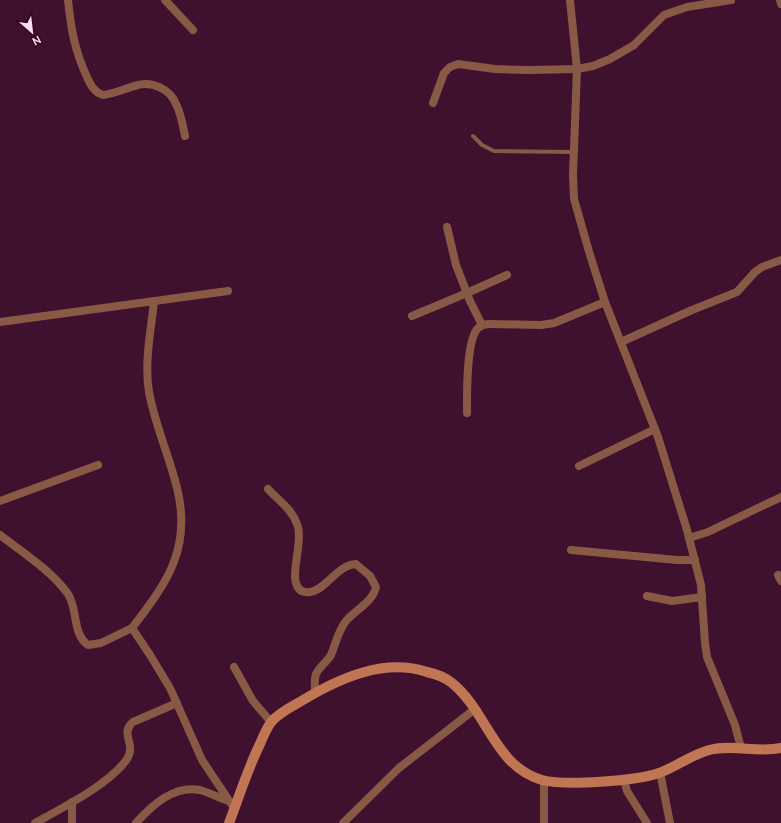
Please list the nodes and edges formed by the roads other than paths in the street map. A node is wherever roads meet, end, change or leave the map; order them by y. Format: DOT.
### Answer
graph roads {
  1 [pos="68,0"];
  2 [pos="165,0"];
  3 [pos="570,0"];
  4 [pos="731,0"];
  5 [pos="780,0"];
  6 [pos="695,3"];
  7 [pos="781,4"];
  8 [pos="193,30"];
  9 [pos="577,69"];
  10 [pos="433,103"];
  11 [pos="186,136"];
  12 [pos="473,136"];
  13 [pos="574,152"];
  14 [pos="447,227"];
  15 [pos="781,260"];
  16 [pos="506,275"];
  17 [pos="228,291"];
  18 [pos="467,293"];
  19 [pos="154,301"];
  20 [pos="605,302"];
  21 [pos="412,316"];
  22 [pos="0,322"];
  23 [pos="482,325"];
  24 [pos="621,342"];
  25 [pos="467,414"];
  26 [pos="655,429"];
  27 [pos="98,464"];
  28 [pos="579,466"];
  29 [pos="268,489"];
  30 [pos="781,497"];
  31 [pos="0,501"];
  32 [pos="0,535"];
  33 [pos="689,538"];
  34 [pos="571,550"];
  35 [pos="695,560"];
  36 [pos="647,596"];
  37 [pos="702,597"];
  38 [pos="132,628"];
  39 [pos="234,667"];
  40 [pos="315,693"];
  41 [pos="177,703"];
  42 [pos="475,709"];
  43 [pos="272,722"];
  44 [pos="741,748"];
  45 [pos="780,750"];
  46 [pos="660,772"];
  47 [pos="544,780"];
  48 [pos="624,780"];
  49 [pos="72,802"];
  50 [pos="232,805"];
  51 [pos="35,823"];
  52 [pos="72,823"];
  53 [pos="136,823"];
  54 [pos="229,823"];
  55 [pos="342,823"];
  56 [pos="544,823"];
  57 [pos="646,823"];
  58 [pos="670,823"];
  1 -- 11 [label="street"];
  2 -- 8 [label="street"];
  3 -- 9 [label="street"];
  4 -- 6 [label="street"];
  5 -- 7 [label="street"];
  6 -- 9 [label="street"];
  9 -- 10 [label="street"];
  9 -- 13 [label="street"];
  12 -- 13 [label="lane"];
  13 -- 20 [label="street"];
  14 -- 18 [label="street"];
  15 -- 24 [label="street"];
  16 -- 18 [label="street"];
  17 -- 19 [label="street"];
  18 -- 21 [label="street"];
  18 -- 23 [label="street"];
  19 -- 22 [label="street"];
  19 -- 38 [label="street"];
  20 -- 23 [label="street"];
  20 -- 24 [label="street"];
  23 -- 25 [label="street"];
  24 -- 26 [label="street"];
  26 -- 28 [label="street"];
  26 -- 33 [label="street"];
  27 -- 31 [label="street"];
  29 -- 40 [label="street"];
  30 -- 33 [label="street"];
  32 -- 38 [label="street"];
  33 -- 35 [label="street"];
  34 -- 35 [label="street"];
  35 -- 37 [label="street"];
  36 -- 37 [label="street"];
  37 -- 44 [label="street"];
  38 -- 41 [label="street"];
  39 -- 43 [label="street"];
  40 -- 42 [label="street"];
  40 -- 43 [label="street"];
  41 -- 49 [label="street"];
  41 -- 50 [label="street"];
  42 -- 47 [label="street"];
  42 -- 55 [label="street"];
  43 -- 50 [label="street"];
  44 -- 45 [label="street"];
  44 -- 46 [label="street"];
  46 -- 48 [label="street"];
  46 -- 58 [label="street"];
  47 -- 48 [label="street"];
  47 -- 56 [label="street"];
  48 -- 57 [label="street"];
  49 -- 51 [label="street"];
  49 -- 52 [label="street"];
  50 -- 53 [label="street"];
  50 -- 54 [label="street"];
}
